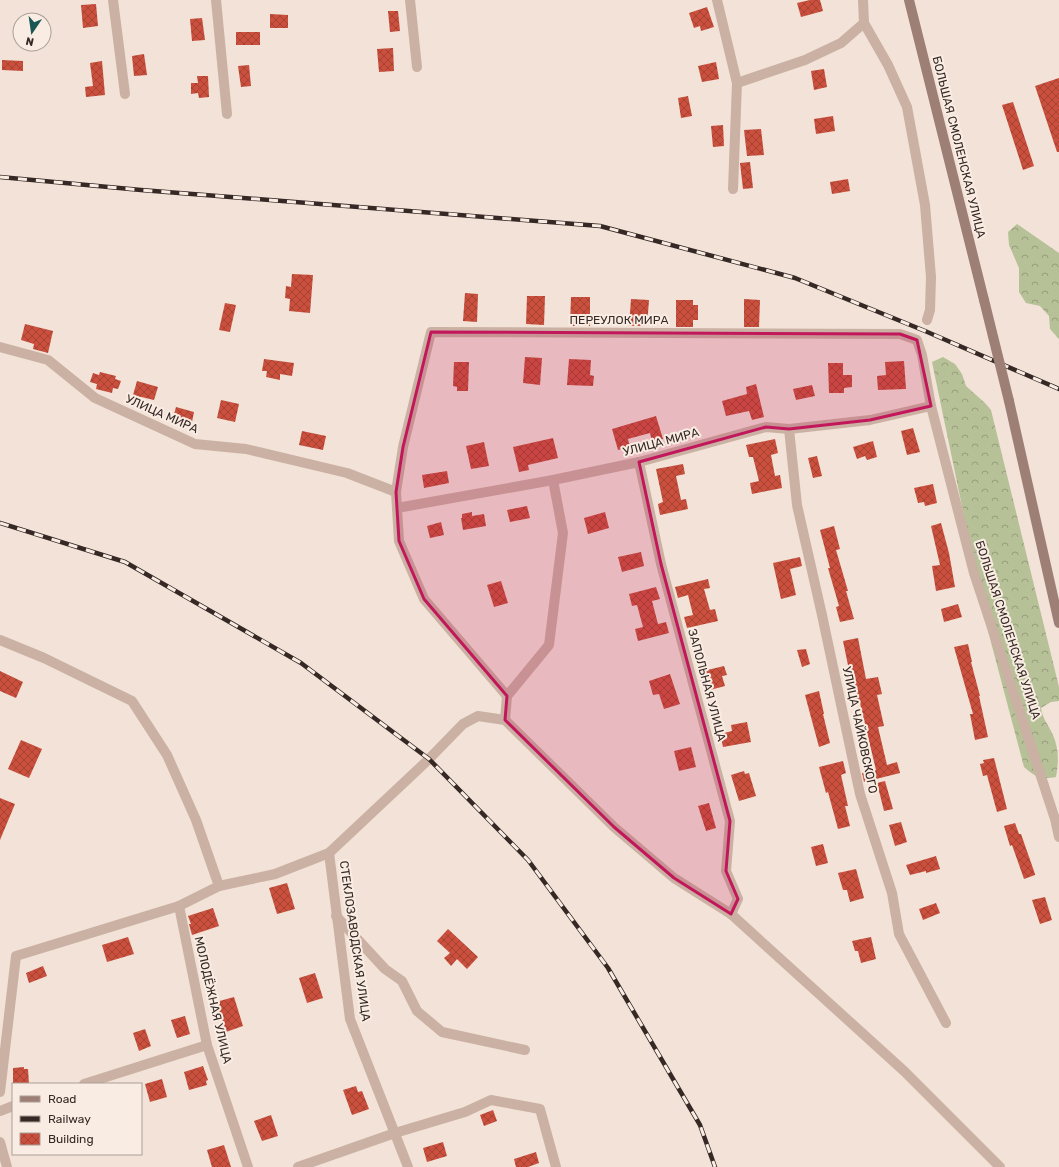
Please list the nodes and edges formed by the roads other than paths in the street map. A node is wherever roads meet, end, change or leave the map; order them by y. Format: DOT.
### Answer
graph roads {
  1 [pos="113,0"];
  2 [pos="216,0"];
  3 [pos="410,0"];
  4 [pos="717,0"];
  5 [pos="864,0"];
  6 [pos="910,0"];
  7 [pos="864,23"];
  8 [pos="417,67"];
  9 [pos="737,84"];
  10 [pos="125,94"];
  11 [pos="227,114"];
  12 [pos="733,189"];
  13 [pos="927,320"];
  14 [pos="0,347"];
  15 [pos="931,406"];
  16 [pos="789,429"];
  17 [pos="639,462"];
  18 [pos="554,480"];
  19 [pos="396,492"];
  20 [pos="397,508"];
  21 [pos="1059,623"];
  22 [pos="0,640"];
  23 [pos="506,696"];
  24 [pos="505,720"];
  25 [pos="1059,837"];
  26 [pos="329,853"];
  27 [pos="219,886"];
  28 [pos="179,906"];
  29 [pos="731,914"];
  30 [pos="336,916"];
  31 [pos="946,1023"];
  32 [pos="208,1045"];
  33 [pos="525,1050"];
  34 [pos="87,1083"];
  35 [pos="0,1092"];
  36 [pos="12,1106"];
  37 [pos="0,1111"];
  38 [pos="395,1133"];
  39 [pos="0,1142"];
  40 [pos="7,1167"];
  41 [pos="248,1167"];
  42 [pos="298,1167"];
  43 [pos="408,1167"];
  44 [pos="556,1167"];
  45 [pos="1000,1167"];
  1 -- 10 [label="street"];
  2 -- 11 [label="street"];
  3 -- 8 [label="street"];
  4 -- 9 [label="street"];
  5 -- 7 [label="street"];
  6 -- 21 [label="main road, БОЛЬШАЯ СМОЛЕНСКАЯ УЛИЦА, bridge"];
  7 -- 9 [label="street"];
  7 -- 13 [label="street"];
  9 -- 12 [label="street"];
  14 -- 19 [label="street, УЛИЦА МИРА"];
  15 -- 16 [label="street, УЛИЦА МИРА"];
  15 -- 19 [label="street, ПЕРЕУЛОК МИРА"];
  15 -- 25 [label="street, БОЛЬШАЯ СМОЛЕНСКАЯ УЛИЦА"];
  16 -- 17 [label="street, УЛИЦА МИРА"];
  16 -- 31 [label="street, УЛИЦА ЧАЙКОВСКОГО"];
  17 -- 18 [label="street, УЛИЦА МИРА"];
  17 -- 29 [label="street, ЗАПОЛЬНАЯ УЛИЦА"];
  18 -- 20 [label="street, УЛИЦА МИРА"];
  18 -- 23 [label="street"];
  19 -- 20 [label="street, ПЕРЕУЛОК МИРА"];
  20 -- 23 [label="street, ПЕРЕУЛОК МИРА"];
  22 -- 27 [label="street"];
  23 -- 24 [label="street"];
  24 -- 26 [label="street"];
  24 -- 29 [label="street"];
  26 -- 27 [label="street"];
  26 -- 30 [label="street, СТЕКЛОЗАВОДСКАЯ УЛИЦА"];
  27 -- 28 [label="street"];
  28 -- 32 [label="street, МОЛОДЁЖНАЯ УЛИЦА"];
  28 -- 35 [label="street"];
  29 -- 45 [label="street"];
  30 -- 33 [label="street"];
  30 -- 38 [label="street, СТЕКЛОЗАВОДСКАЯ УЛИЦА"];
  32 -- 34 [label="street"];
  32 -- 41 [label="street, МОЛОДЁЖНАЯ УЛИЦА"];
  36 -- 37 [label="street"];
  38 -- 42 [label="street"];
  38 -- 43 [label="street, СТЕКЛОЗАВОДСКАЯ УЛИЦА"];
  38 -- 44 [label="street"];
  39 -- 40 [label="street"];
}
